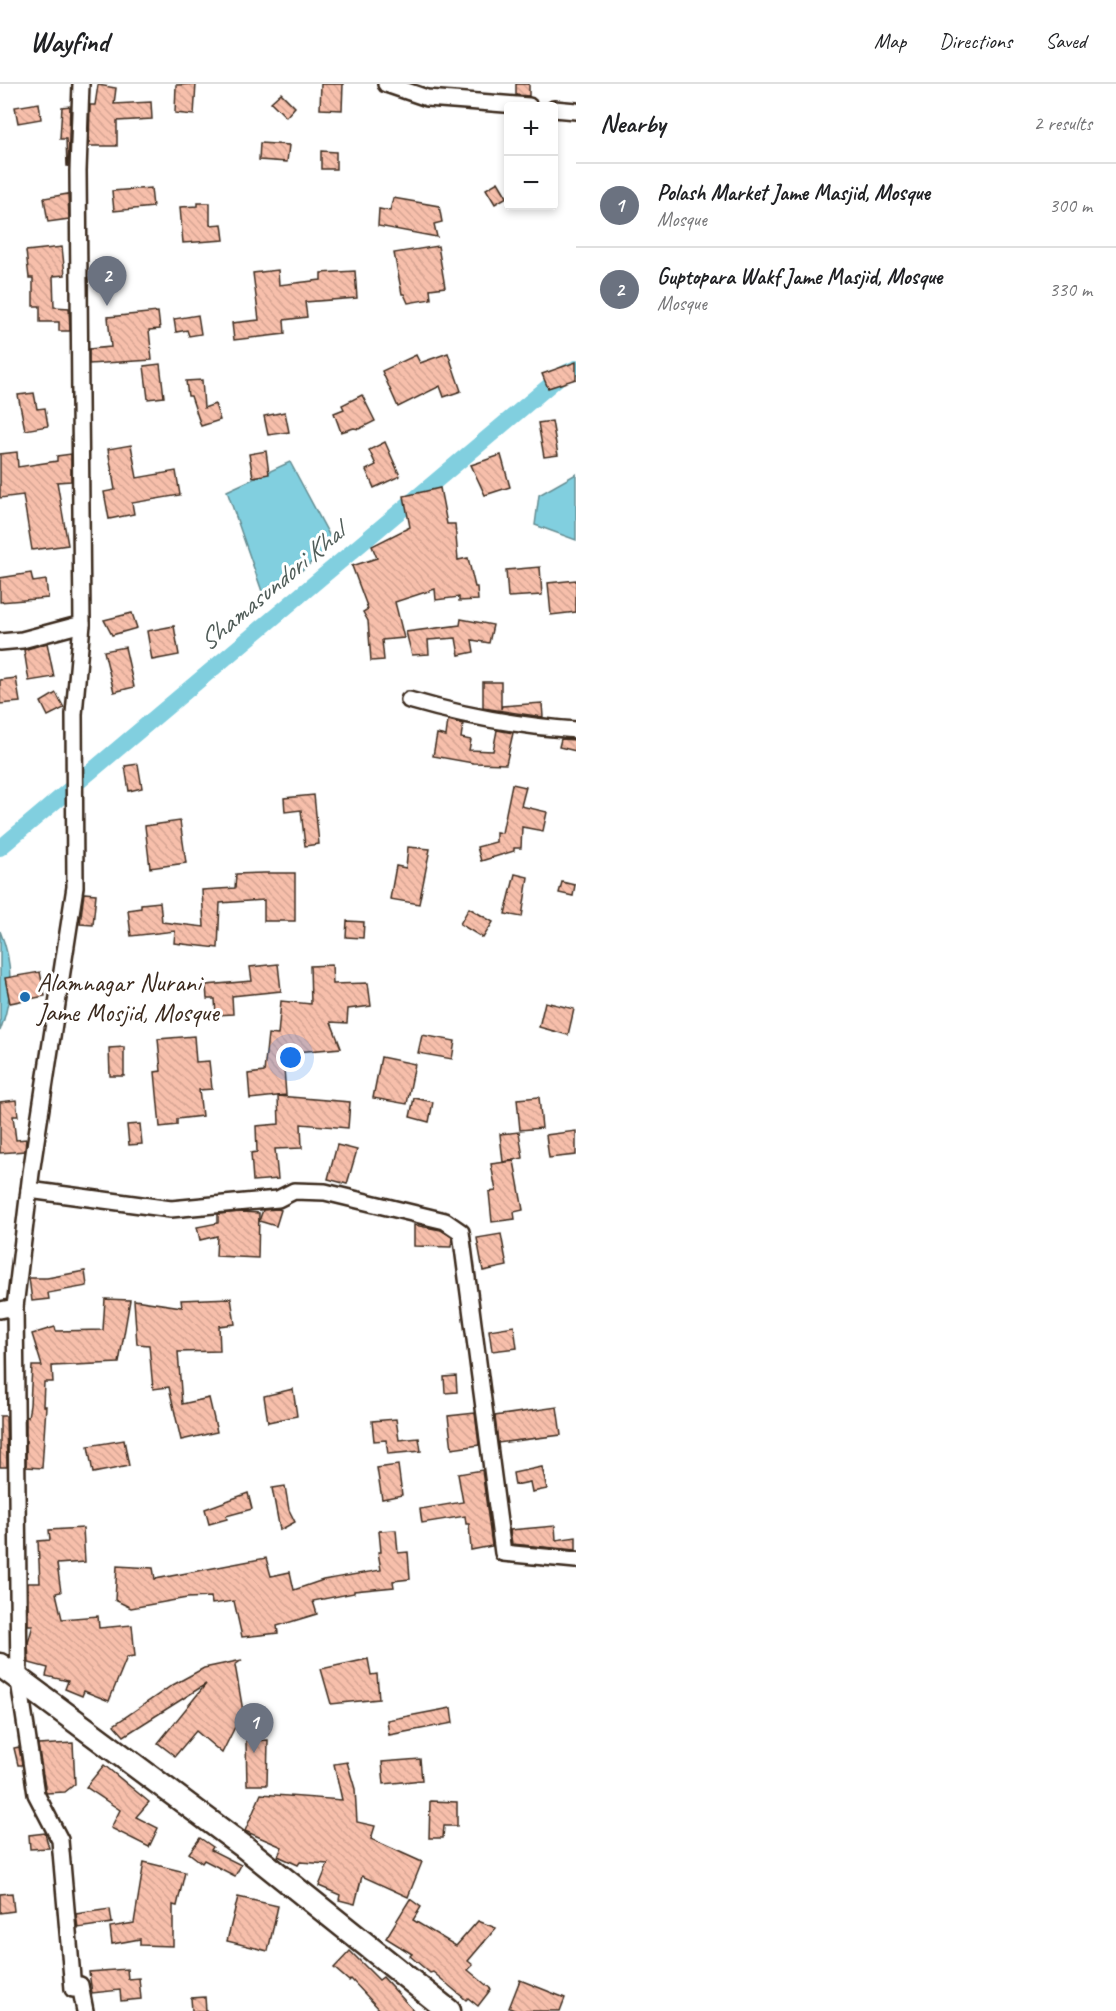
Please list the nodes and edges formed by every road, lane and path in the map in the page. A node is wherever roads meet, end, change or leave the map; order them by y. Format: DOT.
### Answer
graph roads {
  1 [pos="81,84"];
  2 [pos="386,84"];
  3 [pos="504,104"];
  4 [pos="558,109"];
  5 [pos="576,111"];
  6 [pos="82,624"];
  7 [pos="0,642"];
  8 [pos="409,700"];
  9 [pos="576,730"];
  10 [pos="29,1190"];
  11 [pos="8,1308"];
  12 [pos="576,1560"];
  13 [pos="0,1665"];
  14 [pos="19,1681"];
  15 [pos="441,2009"];
  16 [pos="85,2011"];
  1 -- 6 [label="street"];
  2 -- 3 [label="street"];
  4 -- 5 [label="street"];
  6 -- 7 [label="street"];
  6 -- 10 [label="street"];
  8 -- 9 [label="street"];
  10 -- 11 [label="street"];
  10 -- 12 [label="street"];
  11 -- 14 [label="street"];
  13 -- 14 [label="main road"];
  14 -- 15 [label="main road"];
  14 -- 16 [label="street"];
}
